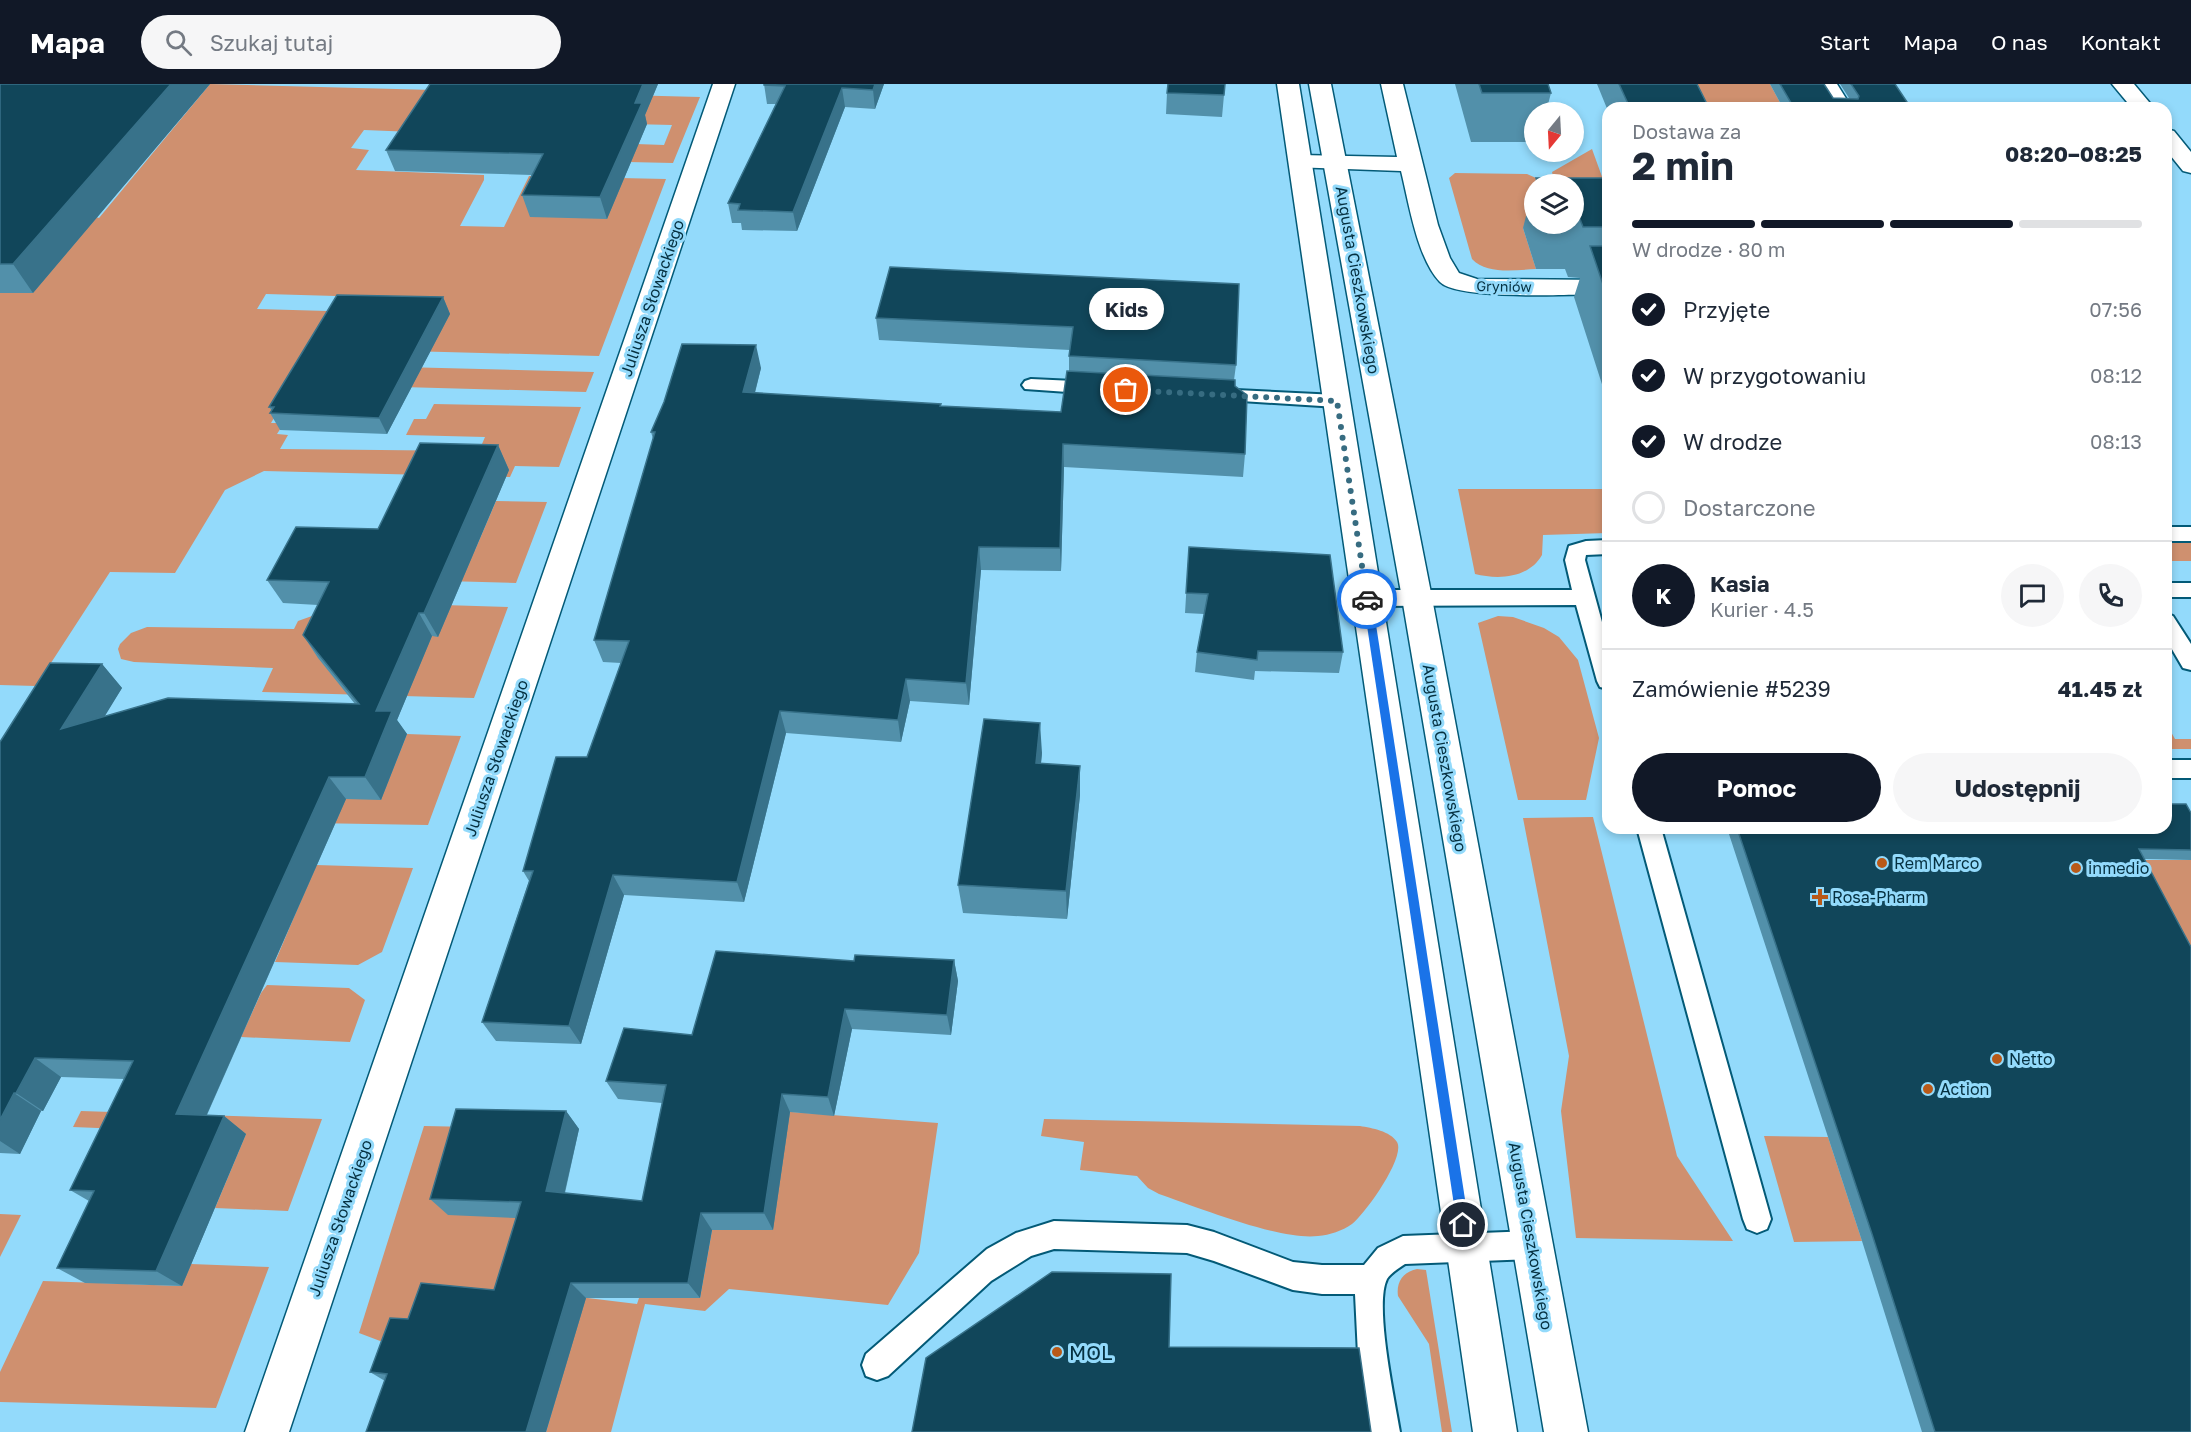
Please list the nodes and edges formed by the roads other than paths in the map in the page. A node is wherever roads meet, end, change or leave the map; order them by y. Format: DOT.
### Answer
graph roads {
  1 [pos="724,84"];
  2 [pos="1288,84"];
  3 [pos="1320,84"];
  4 [pos="1392,84"];
  5 [pos="1826,84"];
  6 [pos="2123,84"];
  7 [pos="1837,102"];
  8 [pos="2138,102"];
  9 [pos="2172,143"];
  10 [pos="1300,162"];
  11 [pos="1336,163"];
  12 [pos="1410,164"];
  13 [pos="2191,166"];
  14 [pos="2172,171"];
  15 [pos="2191,171"];
  16 [pos="1602,287"];
  17 [pos="1031,385"];
  18 [pos="1114,389"];
  19 [pos="1198,394"];
  20 [pos="1337,401"];
  21 [pos="2172,534"];
  22 [pos="2191,534"];
  23 [pos="1602,547"];
  24 [pos="2172,590"];
  25 [pos="2191,590"];
  26 [pos="1584,597"];
  27 [pos="1367,598"];
  28 [pos="1417,598"];
  29 [pos="2172,631"];
  30 [pos="1602,660"];
  31 [pos="2191,662"];
  32 [pos="2172,769"];
  33 [pos="2191,769"];
  34 [pos="1651,834"];
  35 [pos="1757,1219"];
  36 [pos="1532,1245"];
  37 [pos="1467,1248"];
  38 [pos="1372,1280"];
  39 [pos="877,1365"];
  40 [pos="267,1432"];
  41 [pos="1385,1432"];
  42 [pos="1495,1432"];
  43 [pos="1566,1432"];
  1 -- 40 [label="street, Juliusza Słowackiego"];
  2 -- 10 [label="street"];
  3 -- 11 [label="street, Augusta Cieszkowskiego"];
  4 -- 12 [label="street, Gryniów"];
  5 -- 7 [label="street"];
  6 -- 8 [label="street"];
  9 -- 13 [label="street"];
  10 -- 11 [label="street"];
  10 -- 20 [label="street"];
  11 -- 12 [label="street"];
  11 -- 28 [label="street, Augusta Cieszkowskiego"];
  12 -- 16 [label="street, Gryniów"];
  14 -- 15 [label="street"];
  17 -- 18 [label="lane"];
  19 -- 20 [label="lane"];
  20 -- 27 [label="street"];
  21 -- 22 [label="lane"];
  23 -- 26 [label="lane"];
  24 -- 25 [label="lane"];
  26 -- 28 [label="lane"];
  26 -- 30 [label="lane"];
  27 -- 28 [label="lane"];
  27 -- 37 [label="street"];
  28 -- 36 [label="street, Augusta Cieszkowskiego"];
  29 -- 31 [label="lane"];
  32 -- 33 [label="lane"];
  34 -- 35 [label="lane"];
  36 -- 37 [label="lane"];
  36 -- 43 [label="street, Augusta Cieszkowskiego"];
  37 -- 38 [label="lane"];
  37 -- 42 [label="street"];
  38 -- 39 [label="lane"];
  38 -- 41 [label="lane"];
}
